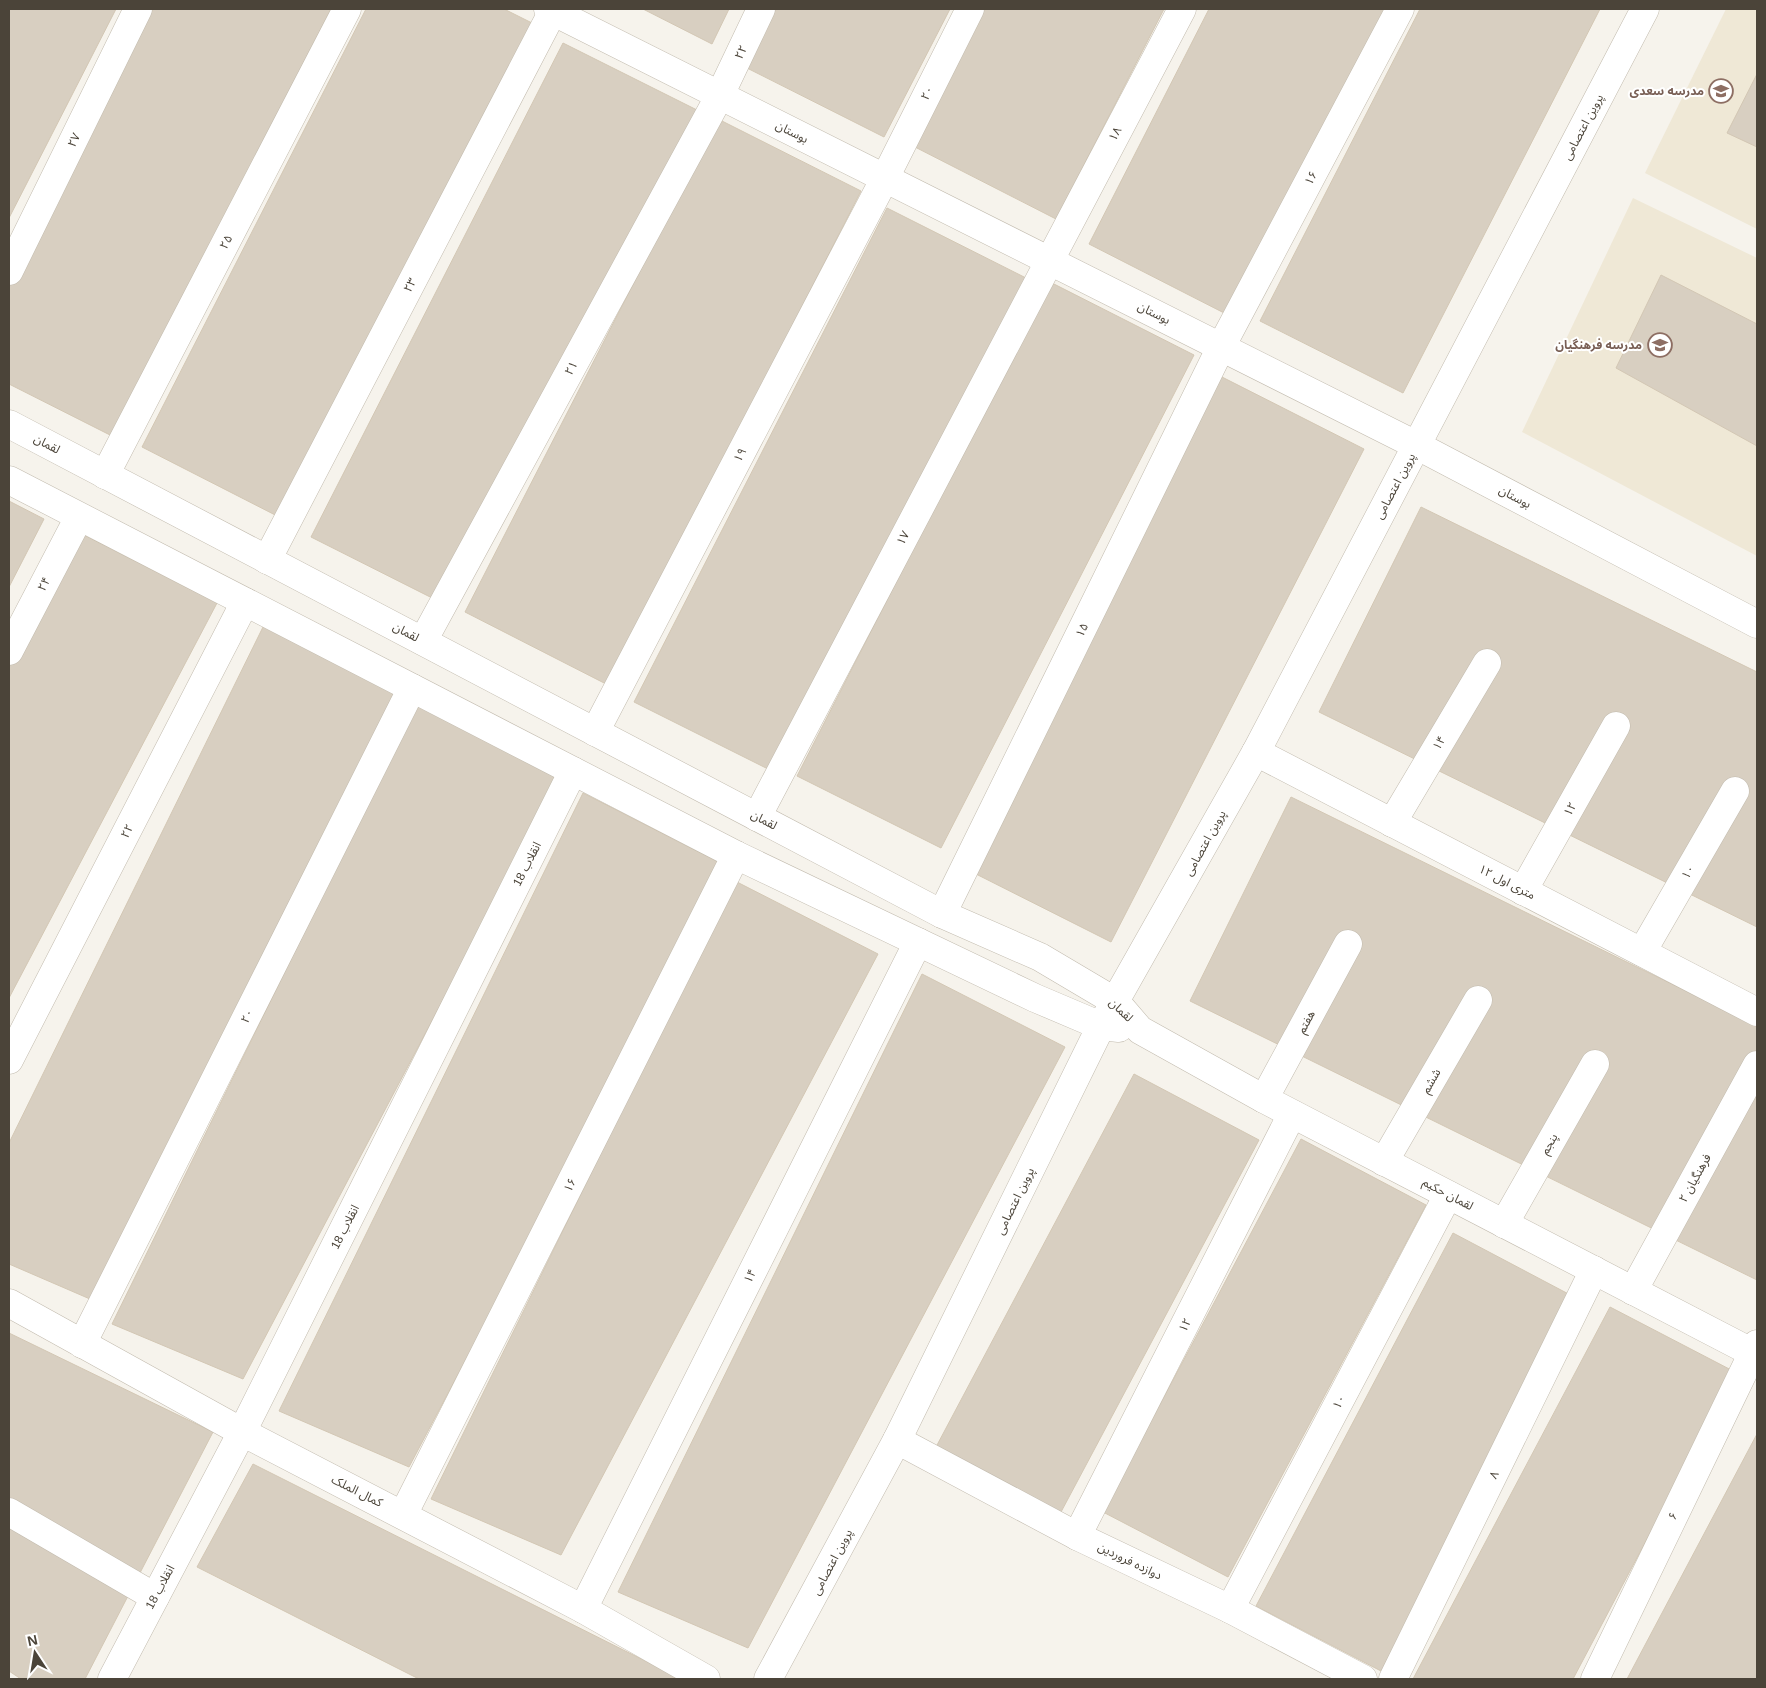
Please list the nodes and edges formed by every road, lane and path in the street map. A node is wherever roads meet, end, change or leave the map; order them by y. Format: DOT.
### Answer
graph roads {
  1 [pos="138,9"];
  2 [pos="348,9"];
  3 [pos="761,9"];
  4 [pos="970,9"];
  5 [pos="1182,9"];
  6 [pos="1400,9"];
  7 [pos="1645,9"];
  8 [pos="552,10"];
  9 [pos="720,95"];
  10 [pos="885,178"];
  11 [pos="1049,260"];
  12 [pos="9,271"];
  13 [pos="1221,347"];
  14 [pos="9,424"];
  15 [pos="1416,445"];
  16 [pos="105,474"];
  17 [pos="9,480"];
  18 [pos="79,517"];
  19 [pos="267,560"];
  20 [pos="245,602"];
  21 [pos="1757,624"];
  22 [pos="422,641"];
  23 [pos="9,651"];
  24 [pos="1487,664"];
  25 [pos="412,688"];
  26 [pos="1616,726"];
  27 [pos="595,732"];
  28 [pos="1256,752"];
  29 [pos="573,771"];
  30 [pos="1735,791"];
  31 [pos="758,817"];
  32 [pos="1392,823"];
  33 [pos="736,855"];
  34 [pos="1524,891"];
  35 [pos="942,914"];
  36 [pos="918,942"];
  37 [pos="1348,944"];
  38 [pos="1642,952"];
  39 [pos="1478,1000"];
  40 [pos="1116,1002"];
  41 [pos="1757,1012"];
  42 [pos="1101,1026"];
  43 [pos="1140,1030"];
  44 [pos="9,1060"];
  45 [pos="1595,1064"];
  46 [pos="1757,1065"];
  47 [pos="1264,1099"];
  48 [pos="1292,1114"];
  49 [pos="1384,1162"];
  50 [pos="1448,1195"];
  51 [pos="1504,1224"];
  52 [pos="1594,1270"];
  53 [pos="1633,1291"];
  54 [pos="9,1303"];
  55 [pos="82,1344"];
  56 [pos="1756,1351"];
  57 [pos="242,1432"];
  58 [pos="897,1440"];
  59 [pos="9,1512"];
  60 [pos="403,1515"];
  61 [pos="1077,1536"];
  62 [pos="155,1597"];
  63 [pos="583,1609"];
  64 [pos="1230,1609"];
  65 [pos="112,1679"];
  66 [pos="706,1679"];
  67 [pos="768,1679"];
  68 [pos="1364,1679"];
  69 [pos="1393,1679"];
  70 [pos="1595,1679"];
  1 -- 12 [label="street, ۲۷"];
  2 -- 16 [label="street, ۲۵"];
  3 -- 9 [label="street, ۲۲"];
  4 -- 10 [label="street, ۲۰"];
  5 -- 11 [label="street, ۱۸"];
  6 -- 13 [label="street, ۱۶"];
  7 -- 15 [label="street, پروین اعتصامی"];
  8 -- 9 [label="street, بوستان"];
  8 -- 19 [label="street, ۲۳"];
  9 -- 10 [label="street, بوستان"];
  9 -- 22 [label="street, ۲۱"];
  10 -- 11 [label="street, بوستان"];
  10 -- 27 [label="street, ۱۹"];
  11 -- 13 [label="street, بوستان"];
  11 -- 31 [label="street, ۱۷"];
  13 -- 15 [label="street, بوستان"];
  13 -- 35 [label="street, ۱۵"];
  14 -- 16 [label="street, لقمان"];
  15 -- 21 [label="street, بوستان"];
  15 -- 28 [label="street, پروین اعتصامی"];
  16 -- 19 [label="street, لقمان"];
  17 -- 18 [label="street, لقمان"];
  18 -- 20 [label="street, لقمان"];
  18 -- 23 [label="street, ۲۴"];
  19 -- 22 [label="street, لقمان"];
  20 -- 25 [label="street, لقمان"];
  20 -- 44 [label="street, ۲۲"];
  22 -- 27 [label="street, لقمان"];
  24 -- 32 [label="street, ۱۴"];
  25 -- 29 [label="street, لقمان"];
  25 -- 55 [label="street, ۲۰"];
  26 -- 34 [label="street, ۱۲"];
  27 -- 31 [label="street, لقمان"];
  28 -- 32 [label="street, ۱۲ متری اول"];
  28 -- 40 [label="street, پروین اعتصامی"];
  29 -- 33 [label="street, لقمان"];
  29 -- 57 [label="street, انقلاب 18"];
  30 -- 38 [label="street, ۱۰"];
  31 -- 35 [label="street, لقمان"];
  32 -- 34 [label="street, ۱۲ متری اول"];
  33 -- 36 [label="street, لقمان"];
  33 -- 60 [label="street, ۱۶"];
  34 -- 38 [label="street, ۱۲ متری اول"];
  35 -- 40 [label="street, لقمان"];
  36 -- 42 [label="street, لقمان"];
  36 -- 63 [label="street, ۱۴"];
  37 -- 47 [label="street, هفتم"];
  38 -- 41 [label="street, ۱۲ متری اول"];
  39 -- 49 [label="street, ششم"];
  40 -- 42 [label="street, پروین اعتصامی"];
  40 -- 43 [label="street, لقمان"];
  42 -- 43 [label="street, لقمان"];
  42 -- 58 [label="street, پروین اعتصامی"];
  43 -- 47 [label="street, لقمان حکیم"];
  45 -- 51 [label="street, پنجم"];
  46 -- 53 [label="street, فرهنگیان ۲"];
  47 -- 48 [label="street, لقمان حکیم"];
  48 -- 49 [label="street, لقمان حکیم"];
  48 -- 61 [label="street, ۱۲"];
  49 -- 50 [label="street, لقمان حکیم"];
  50 -- 51 [label="street, لقمان حکیم"];
  50 -- 64 [label="street, ۱۰"];
  51 -- 52 [label="street, لقمان حکیم"];
  52 -- 53 [label="street, لقمان حکیم"];
  52 -- 69 [label="street, ۸"];
  53 -- 56 [label="street, لقمان حکیم"];
  54 -- 55 [label="street, کمال الملک"];
  55 -- 57 [label="street, کمال الملک"];
  56 -- 70 [label="street, ۶"];
  57 -- 60 [label="street, کمال الملک"];
  57 -- 62 [label="street, انقلاب 18"];
  58 -- 61 [label="street, دوازده فروردین"];
  58 -- 67 [label="street, پروین اعتصامی"];
  59 -- 62 [label="street"];
  60 -- 63 [label="street, کمال الملک"];
  61 -- 64 [label="street, دوازده فروردین"];
  62 -- 65 [label="street, انقلاب 18"];
  63 -- 66 [label="street, کمال الملک"];
  64 -- 68 [label="street, دوازده فروردین"];
}
